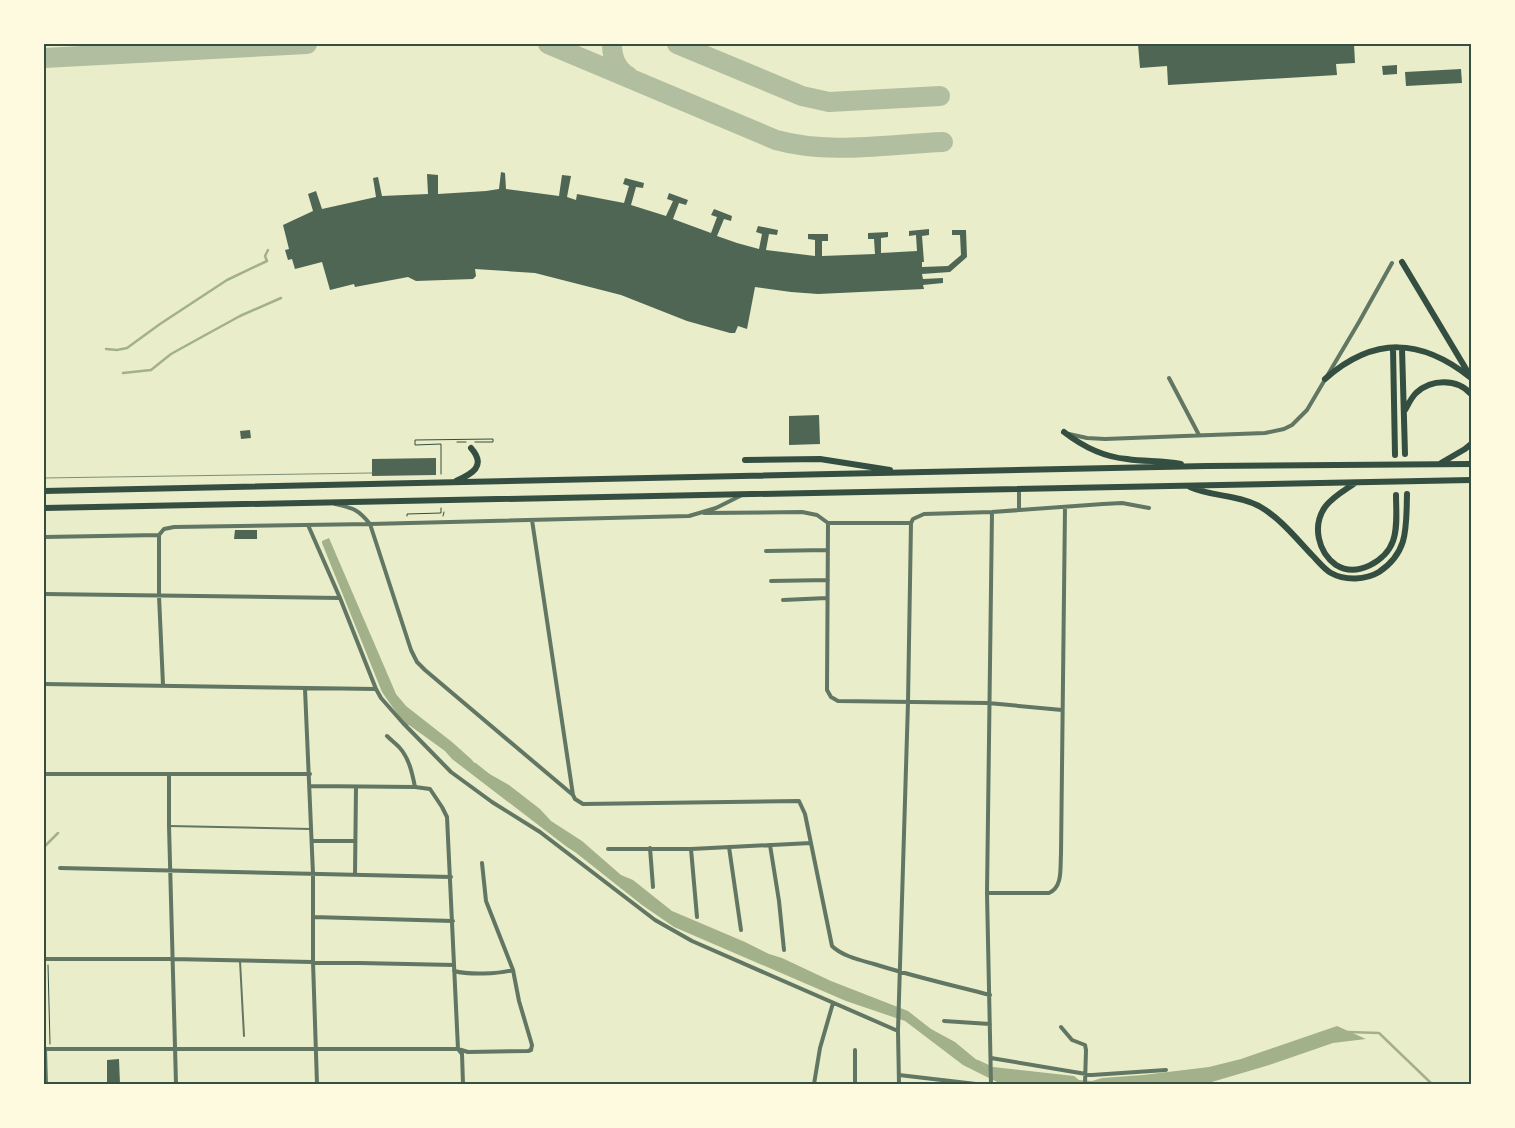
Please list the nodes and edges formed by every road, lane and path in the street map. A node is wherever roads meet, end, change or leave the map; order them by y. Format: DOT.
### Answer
graph roads {
  1 [pos="1402,262"];
  2 [pos="1392,263"];
  3 [pos="1393,348"];
  4 [pos="1402,348"];
  5 [pos="1169,378"];
  6 [pos="1471,378"];
  7 [pos="1325,379"];
  8 [pos="1394,385"];
  9 [pos="1403,385"];
  10 [pos="1471,394"];
  11 [pos="1404,411"];
  12 [pos="1064,432"];
  13 [pos="1199,435"];
  14 [pos="457,442"];
  15 [pos="441,444"];
  16 [pos="1471,444"];
  17 [pos="471,448"];
  18 [pos="1405,454"];
  19 [pos="1395,455"];
  20 [pos="745,460"];
  21 [pos="1440,464"];
  22 [pos="1471,464"];
  23 [pos="1207,466"];
  24 [pos="909,473"];
  25 [pos="1471,480"];
  26 [pos="1356,482"];
  27 [pos="452,483"];
  28 [pos="1186,485"];
  29 [pos="1019,489"];
  30 [pos="44,491"];
  31 [pos="1407,494"];
  32 [pos="742,495"];
  33 [pos="1396,495"];
  34 [pos="328,503"];
  35 [pos="1064,507"];
  36 [pos="1149,508"];
  37 [pos="44,509"];
  38 [pos="1019,510"];
  39 [pos="992,512"];
  40 [pos="442,513"];
  41 [pos="700,513"];
  42 [pos="532,520"];
  43 [pos="828,523"];
  44 [pos="911,523"];
  45 [pos="370,524"];
  46 [pos="308,525"];
  47 [pos="159,535"];
  48 [pos="44,537"];
  49 [pos="766,550"];
  50 [pos="828,550"];
  51 [pos="828,580"];
  52 [pos="771,581"];
  53 [pos="44,594"];
  54 [pos="159,596"];
  55 [pos="340,598"];
  56 [pos="828,598"];
  57 [pos="783,600"];
  58 [pos="44,684"];
  59 [pos="163,685"];
  60 [pos="305,689"];
  61 [pos="376,689"];
  62 [pos="908,702"];
  63 [pos="988,703"];
  64 [pos="1062,710"];
  65 [pos="387,736"];
  66 [pos="44,774"];
  67 [pos="310,774"];
  68 [pos="169,775"];
  69 [pos="310,786"];
  70 [pos="356,787"];
  71 [pos="415,787"];
  72 [pos="573,795"];
  73 [pos="169,826"];
  74 [pos="311,829"];
  75 [pos="312,841"];
  76 [pos="355,841"];
  77 [pos="811,843"];
  78 [pos="770,845"];
  79 [pos="729,847"];
  80 [pos="650,848"];
  81 [pos="608,849"];
  82 [pos="690,849"];
  83 [pos="482,863"];
  84 [pos="60,868"];
  85 [pos="170,870"];
  86 [pos="314,874"];
  87 [pos="355,875"];
  88 [pos="451,877"];
  89 [pos="653,887"];
  90 [pos="987,892"];
  91 [pos="313,917"];
  92 [pos="698,917"];
  93 [pos="453,921"];
  94 [pos="741,930"];
  95 [pos="784,950"];
  96 [pos="46,959"];
  97 [pos="172,959"];
  98 [pos="240,961"];
  99 [pos="313,962"];
  100 [pos="454,965"];
  101 [pos="454,970"];
  102 [pos="514,970"];
  103 [pos="900,972"];
  104 [pos="990,995"];
  105 [pos="833,1003"];
  106 [pos="944,1022"];
  107 [pos="990,1024"];
  108 [pos="1061,1027"];
  109 [pos="898,1028"];
  110 [pos="244,1036"];
  111 [pos="47,1049"];
  112 [pos="458,1049"];
  113 [pos="175,1050"];
  114 [pos="316,1050"];
  115 [pos="855,1050"];
  116 [pos="991,1059"];
  117 [pos="1166,1070"];
  118 [pos="899,1075"];
  119 [pos="1085,1076"];
  120 [pos="47,1084"];
  121 [pos="176,1084"];
  122 [pos="317,1084"];
  123 [pos="463,1084"];
  124 [pos="814,1084"];
  125 [pos="855,1084"];
  126 [pos="899,1084"];
  127 [pos="976,1084"];
  128 [pos="991,1084"];
  129 [pos="1085,1084"];
  1 -- 6 [label="main road"];
  2 -- 7 [label="street"];
  3 -- 4 [label="main road"];
  3 -- 7 [label="main road"];
  3 -- 8 [label="main road"];
  4 -- 6 [label="main road"];
  4 -- 9 [label="main road"];
  5 -- 13 [label="street"];
  7 -- 13 [label="street"];
  8 -- 9 [label="main road"];
  8 -- 19 [label="main road"];
  9 -- 11 [label="main road"];
  10 -- 11 [label="main road"];
  11 -- 18 [label="main road"];
  12 -- 13 [label="street"];
  12 -- 23 [label="main road"];
  14 -- 15 [label="path"];
  16 -- 21 [label="main road"];
  17 -- 27 [label="main road"];
  20 -- 24 [label="main road"];
  21 -- 22 [label="main road"];
  21 -- 23 [label="main road"];
  23 -- 24 [label="main road"];
  24 -- 27 [label="main road"];
  25 -- 26 [label="main road"];
  26 -- 28 [label="main road"];
  26 -- 33 [label="main road"];
  27 -- 30 [label="main road"];
  28 -- 29 [label="main road"];
  28 -- 31 [label="main road"];
  29 -- 32 [label="main road"];
  29 -- 38 [label="street"];
  32 -- 34 [label="main road"];
  32 -- 41 [label="street"];
  34 -- 37 [label="main road"];
  34 -- 45 [label="street"];
  35 -- 36 [label="street"];
  35 -- 38 [label="street"];
  35 -- 64 [label="street"];
  38 -- 39 [label="street"];
  39 -- 44 [label="street"];
  39 -- 63 [label="street"];
  40 -- 40 [label="path"];
  41 -- 42 [label="street"];
  41 -- 43 [label="street"];
  42 -- 45 [label="street"];
  42 -- 72 [label="street"];
  43 -- 44 [label="street"];
  43 -- 50 [label="street"];
  44 -- 62 [label="street"];
  45 -- 46 [label="street"];
  45 -- 72 [label="street"];
  46 -- 47 [label="street"];
  46 -- 55 [label="street"];
  47 -- 48 [label="street"];
  47 -- 54 [label="street"];
  49 -- 50 [label="street"];
  50 -- 51 [label="street"];
  51 -- 52 [label="street"];
  51 -- 56 [label="street"];
  53 -- 54 [label="street"];
  54 -- 55 [label="street"];
  54 -- 59 [label="street"];
  55 -- 61 [label="street"];
  56 -- 57 [label="street"];
  56 -- 62 [label="street"];
  58 -- 59 [label="street"];
  59 -- 60 [label="street"];
  60 -- 61 [label="street"];
  60 -- 67 [label="street"];
  61 -- 105 [label="street"];
  62 -- 63 [label="street"];
  62 -- 103 [label="street"];
  63 -- 64 [label="street"];
  63 -- 90 [label="street"];
  64 -- 90 [label="street"];
  65 -- 71 [label="street"];
  66 -- 68 [label="street"];
  67 -- 68 [label="street"];
  67 -- 69 [label="street"];
  68 -- 73 [label="street"];
  69 -- 70 [label="street"];
  69 -- 74 [label="street"];
  70 -- 71 [label="street"];
  70 -- 76 [label="street"];
  71 -- 88 [label="street"];
  72 -- 77 [label="street"];
  73 -- 74 [label="lane"];
  73 -- 85 [label="street"];
  74 -- 75 [label="street"];
  75 -- 76 [label="street"];
  75 -- 86 [label="street"];
  76 -- 87 [label="street"];
  77 -- 78 [label="street"];
  77 -- 103 [label="street"];
  78 -- 79 [label="street"];
  78 -- 95 [label="street"];
  79 -- 82 [label="street"];
  79 -- 94 [label="street"];
  80 -- 81 [label="street"];
  80 -- 82 [label="street"];
  80 -- 89 [label="street"];
  82 -- 92 [label="street"];
  83 -- 102 [label="street"];
  84 -- 85 [label="street"];
  85 -- 86 [label="street"];
  85 -- 97 [label="street"];
  86 -- 87 [label="street"];
  86 -- 91 [label="street"];
  87 -- 88 [label="street"];
  88 -- 93 [label="street"];
  90 -- 104 [label="street"];
  91 -- 93 [label="street"];
  91 -- 99 [label="street"];
  93 -- 100 [label="street"];
  96 -- 97 [label="street"];
  96 -- 111 [label="path"];
  97 -- 98 [label="street"];
  97 -- 113 [label="street"];
  98 -- 99 [label="street"];
  98 -- 110 [label="lane"];
  99 -- 100 [label="street"];
  99 -- 114 [label="street"];
  100 -- 101 [label="street"];
  101 -- 102 [label="street"];
  101 -- 112 [label="street"];
  102 -- 112 [label="street"];
  103 -- 104 [label="street"];
  103 -- 109 [label="street"];
  104 -- 107 [label="street"];
  105 -- 109 [label="street"];
  105 -- 124 [label="street"];
  106 -- 107 [label="street"];
  107 -- 116 [label="street"];
  108 -- 119 [label="street"];
  109 -- 118 [label="street"];
  111 -- 113 [label="street"];
  111 -- 120 [label="lane"];
  112 -- 114 [label="street"];
  112 -- 123 [label="street"];
  113 -- 114 [label="street"];
  113 -- 121 [label="street"];
  114 -- 122 [label="street"];
  115 -- 125 [label="street"];
  116 -- 119 [label="street"];
  116 -- 128 [label="street"];
  117 -- 119 [label="street"];
  118 -- 126 [label="street"];
  118 -- 127 [label="street"];
  119 -- 129 [label="street"];
}
